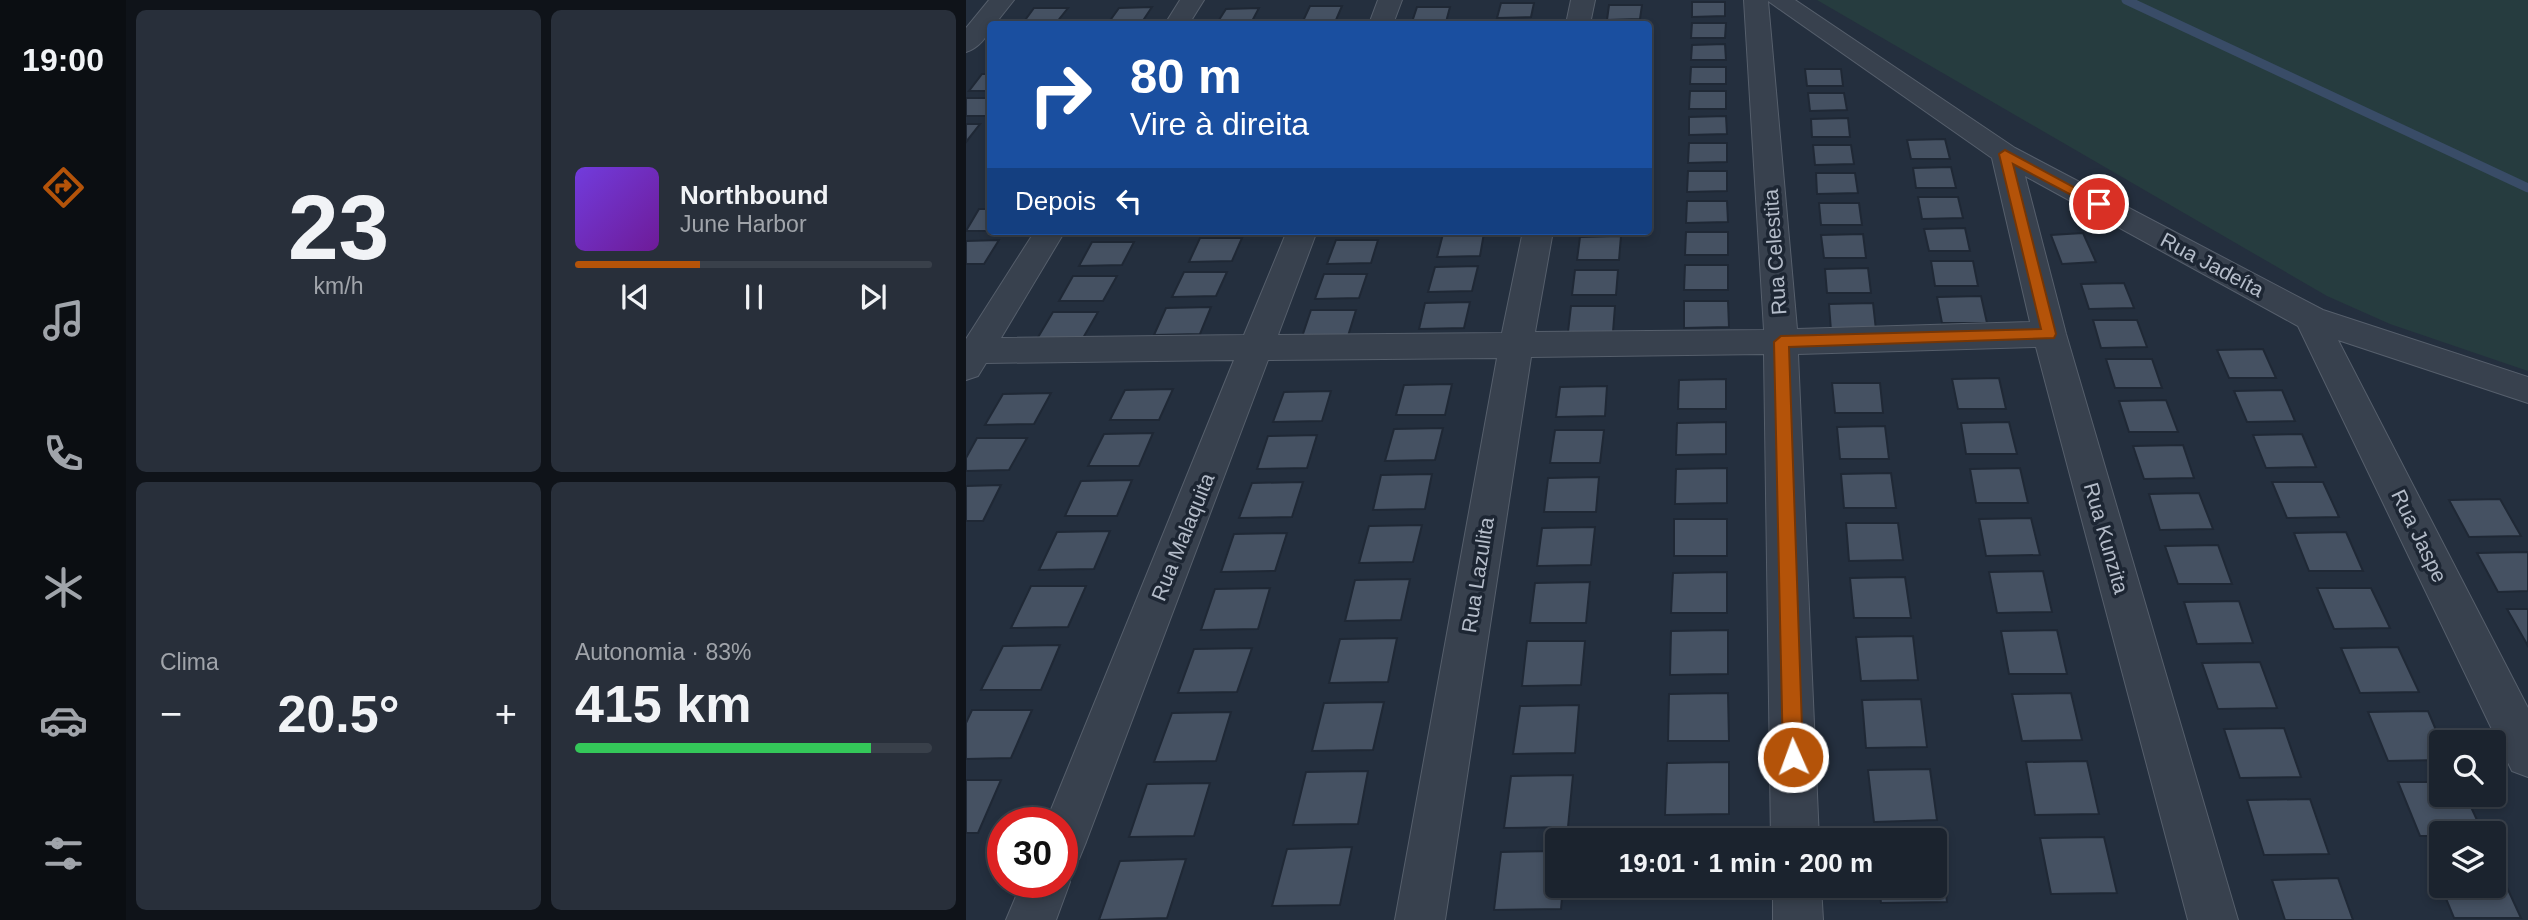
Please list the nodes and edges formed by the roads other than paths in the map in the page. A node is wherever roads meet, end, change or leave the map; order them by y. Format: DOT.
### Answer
graph roads {
  1 [pos="1002,0"];
  2 [pos="1192,0"];
  3 [pos="1390,0"];
  4 [pos="1583,0"];
  5 [pos="1756,0"];
  6 [pos="1779,0"];
  7 [pos="1179,21"];
  8 [pos="1382,21"];
  9 [pos="1579,21"];
  10 [pos="966,44"];
  11 [pos="2005,154"];
  12 [pos="1047,235"];
  13 [pos="1300,235"];
  14 [pos="1537,235"];
  15 [pos="2311,317"];
  16 [pos="2049,334"];
  17 [pos="1781,342"];
  18 [pos="1516,345"];
  19 [pos="1257,347"];
  20 [pos="969,356"];
  21 [pos="2528,390"];
  22 [pos="2528,755"];
  23 [pos="1076,807"];
  24 [pos="1796,828"];
  25 [pos="1040,898"];
  26 [pos="1797,898"];
  27 [pos="1031,920"];
  28 [pos="1420,920"];
  29 [pos="1798,920"];
  30 [pos="2213,920"];
  1 -- 10 [label="street"];
  2 -- 7 [label="street"];
  3 -- 8 [label="street"];
  4 -- 9 [label="street"];
  5 -- 17 [label="street, Rua Celestita"];
  6 -- 11 [label="street, Rua Jadeíta"];
  11 -- 15 [label="street, Rua Jadeíta"];
  11 -- 16 [label="street, Rua Kunzita"];
  12 -- 20 [label="street"];
  13 -- 19 [label="street, Rua Malaquita"];
  14 -- 18 [label="street, Rua Lazulita"];
  15 -- 21 [label="street, Rua Jadeíta"];
  15 -- 22 [label="street, Rua Jaspe"];
  16 -- 17 [label="street"];
  16 -- 30 [label="street, Rua Kunzita"];
  17 -- 18 [label="street"];
  17 -- 24 [label="street, Rua Celestita"];
  18 -- 19 [label="street"];
  18 -- 28 [label="street, Rua Lazulita"];
  19 -- 20 [label="street"];
  19 -- 23 [label="street, Rua Malaquita"];
  25 -- 27 [label="street"];
  26 -- 29 [label="street"];
}
